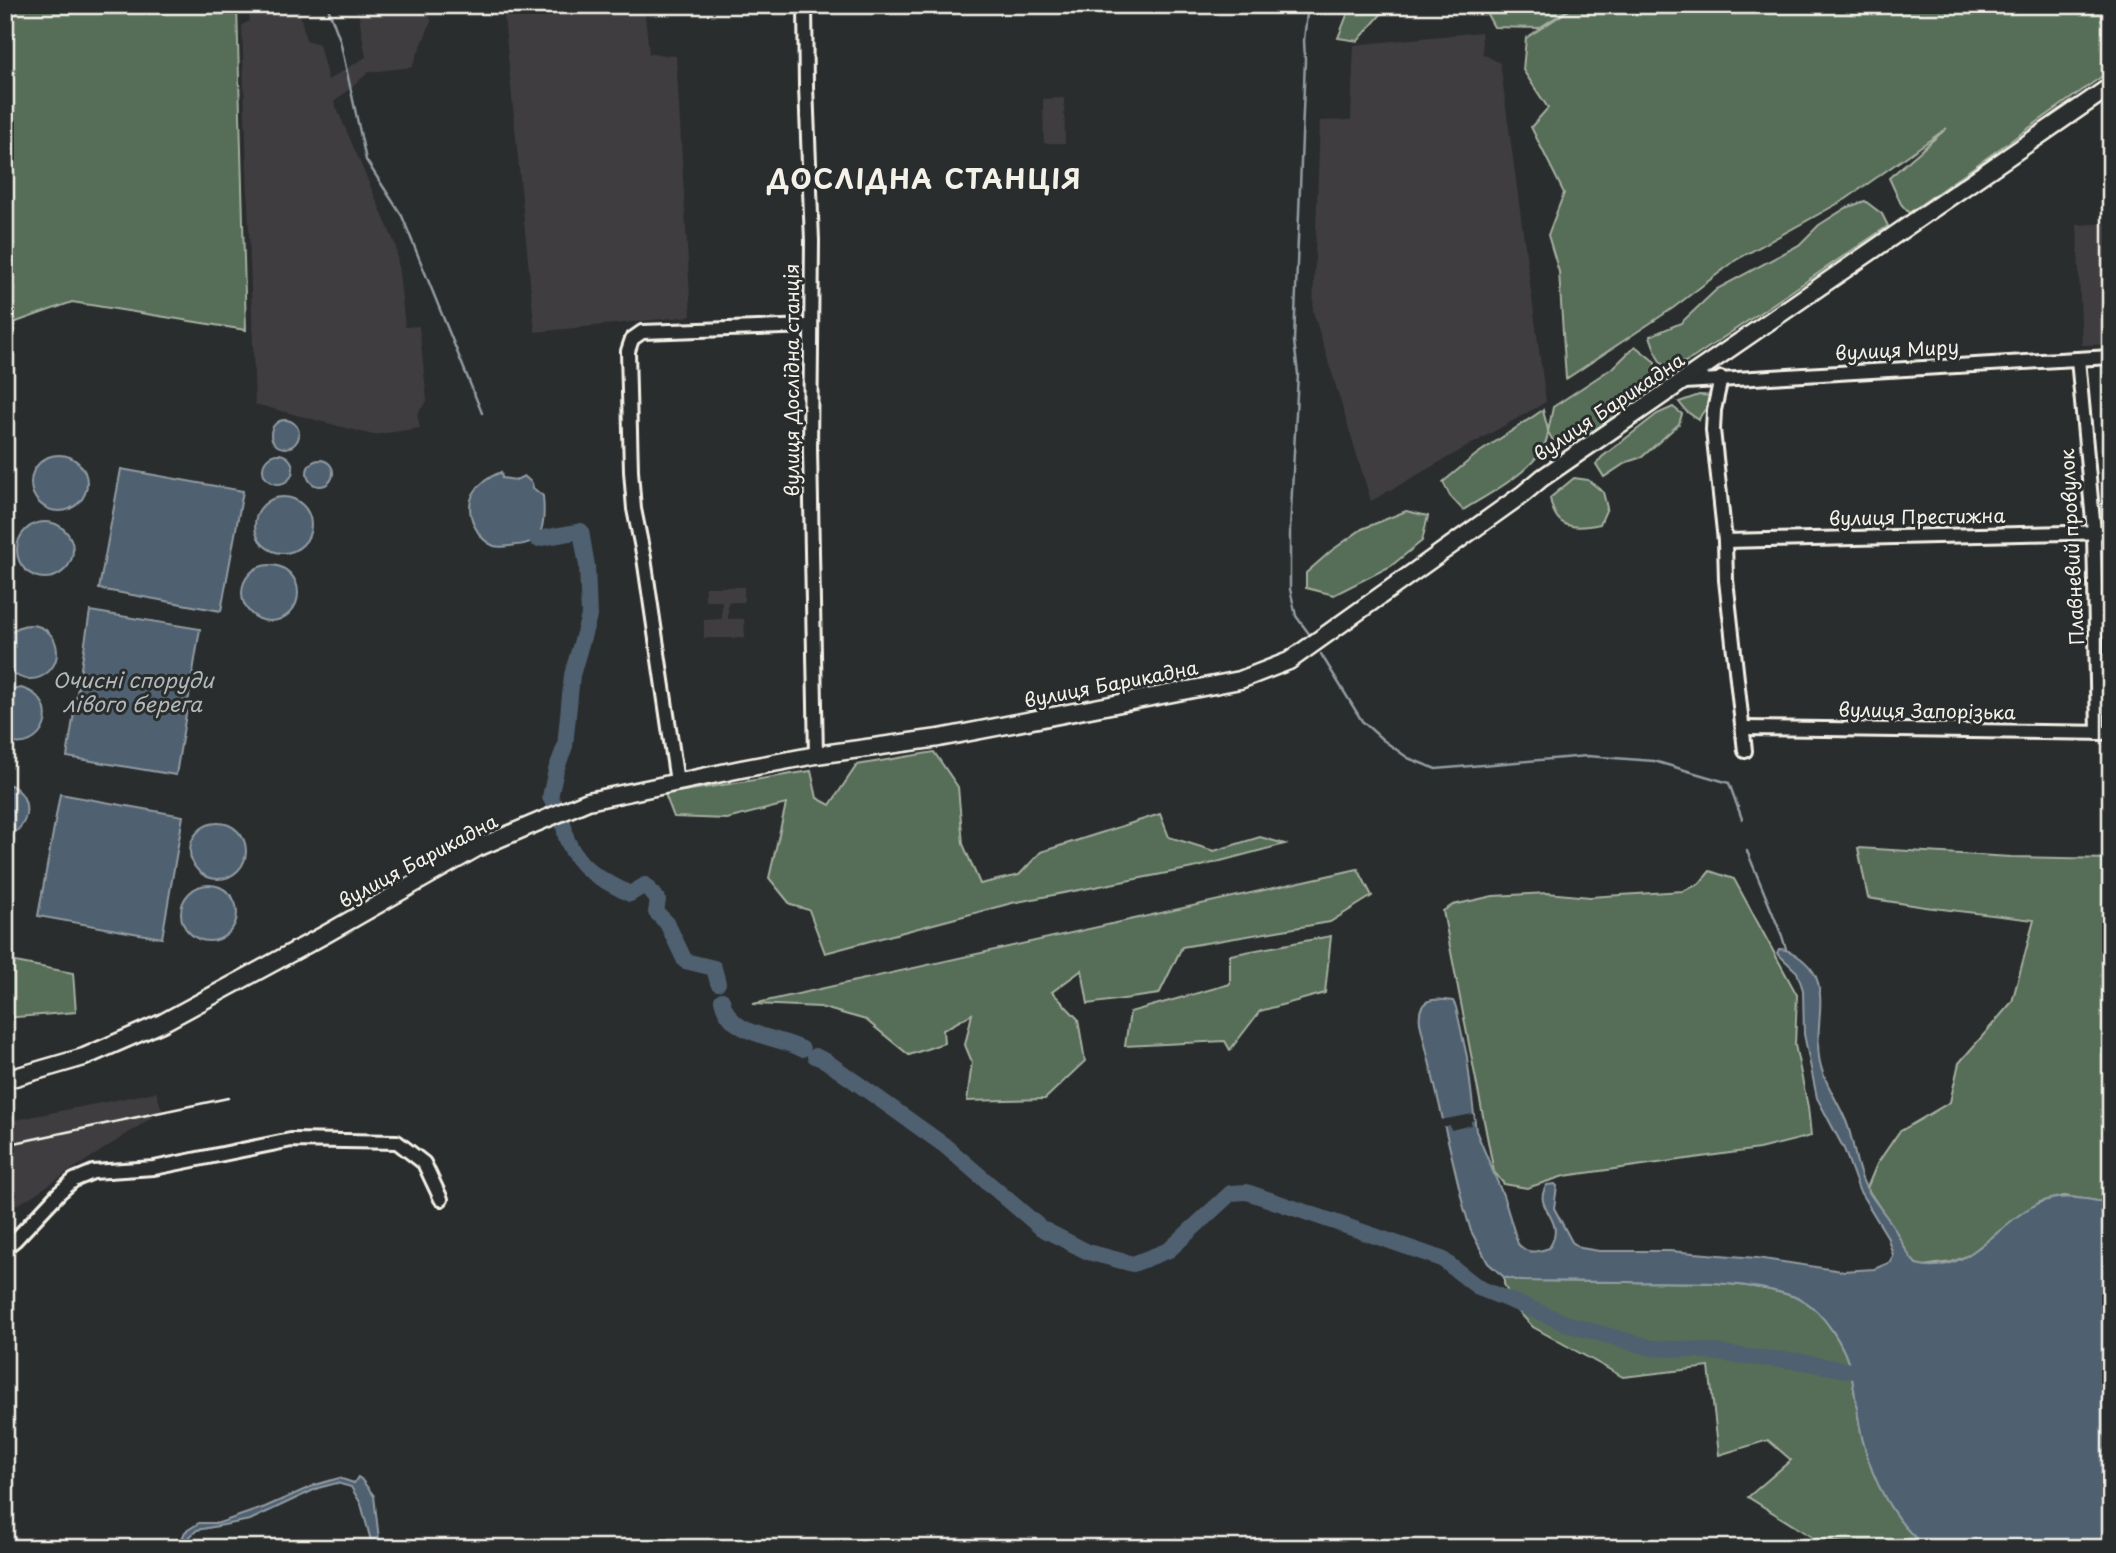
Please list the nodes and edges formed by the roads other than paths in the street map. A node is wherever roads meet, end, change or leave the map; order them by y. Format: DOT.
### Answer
graph roads {
  1 [pos="805,5"];
  2 [pos="2111,86"];
  3 [pos="811,326"];
  4 [pos="2111,357"];
  5 [pos="2078,359"];
  6 [pos="1721,378"];
  7 [pos="1685,382"];
  8 [pos="2094,532"];
  9 [pos="2111,532"];
  10 [pos="1725,541"];
  11 [pos="1743,728"];
  12 [pos="2104,733"];
  13 [pos="1745,751"];
  14 [pos="816,755"];
  15 [pos="677,782"];
  16 [pos="5,1080"];
  17 [pos="441,1199"];
  18 [pos="5,1248"];
  1 -- 3 [label="street, вулиця Дослідна станція"];
  2 -- 7 [label="main road, вулиця Барикадна"];
  3 -- 14 [label="street, вулиця Дослідна станція"];
  3 -- 15 [label="street"];
  4 -- 5 [label="street, вулиця Миру"];
  5 -- 6 [label="street, вулиця Миру"];
  5 -- 8 [label="street, Плавневий провулок"];
  6 -- 7 [label="street, вулиця Миру"];
  6 -- 10 [label="street"];
  7 -- 14 [label="main road, вулиця Барикадна"];
  8 -- 9 [label="street, вулиця Престижна"];
  8 -- 10 [label="street, вулиця Престижна"];
  8 -- 12 [label="street, Плавневий провулок"];
  10 -- 11 [label="street"];
  11 -- 12 [label="street, вулиця Запорізька"];
  11 -- 13 [label="street"];
  14 -- 15 [label="main road, вулиця Барикадна"];
  15 -- 16 [label="main road, вулиця Барикадна"];
  17 -- 18 [label="street"];
}
